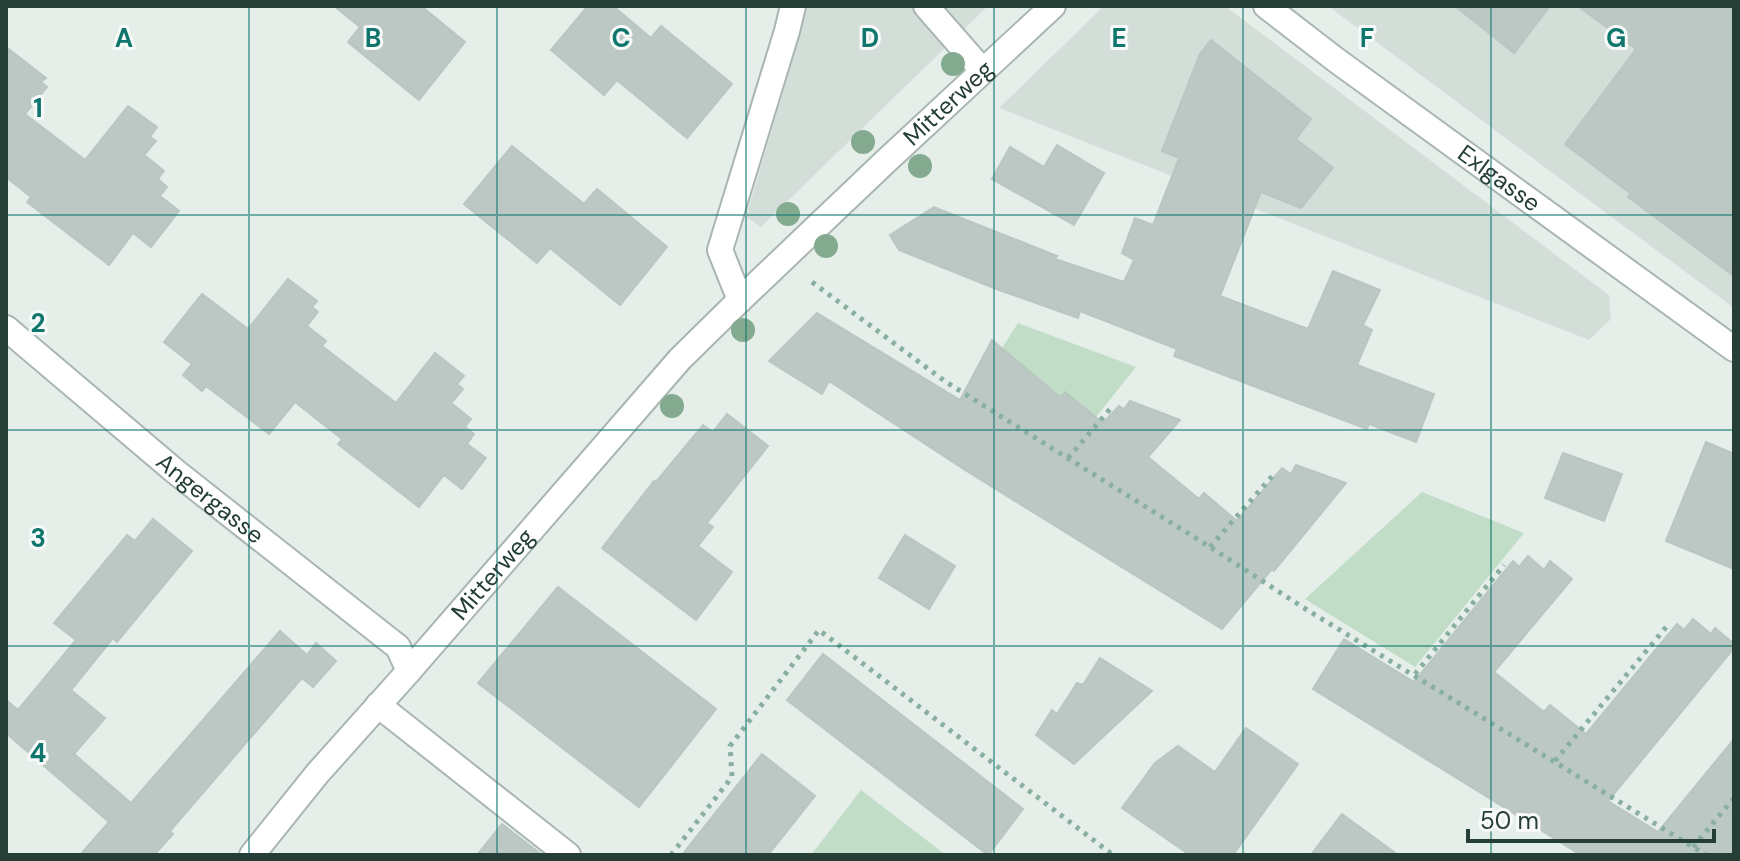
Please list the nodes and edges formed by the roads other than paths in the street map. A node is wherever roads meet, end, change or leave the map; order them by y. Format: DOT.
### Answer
graph roads {
  1 [pos="793,6"];
  2 [pos="926,6"];
  3 [pos="1053,6"];
  4 [pos="1266,6"];
  5 [pos="982,70"];
  6 [pos="740,300"];
  7 [pos="6,328"];
  8 [pos="1734,349"];
  9 [pos="409,671"];
  10 [pos="378,705"];
  11 [pos="252,855"];
  12 [pos="568,855"];
  1 -- 6 [label="street"];
  2 -- 5 [label="street"];
  3 -- 5 [label="street, Mitterweg"];
  4 -- 8 [label="street, Exlgasse"];
  5 -- 6 [label="street, Mitterweg"];
  6 -- 9 [label="street, Mitterweg"];
  7 -- 9 [label="street, Angergasse"];
  9 -- 10 [label="street, Mitterweg"];
  10 -- 11 [label="street, Mitterweg"];
  10 -- 12 [label="street"];
}
